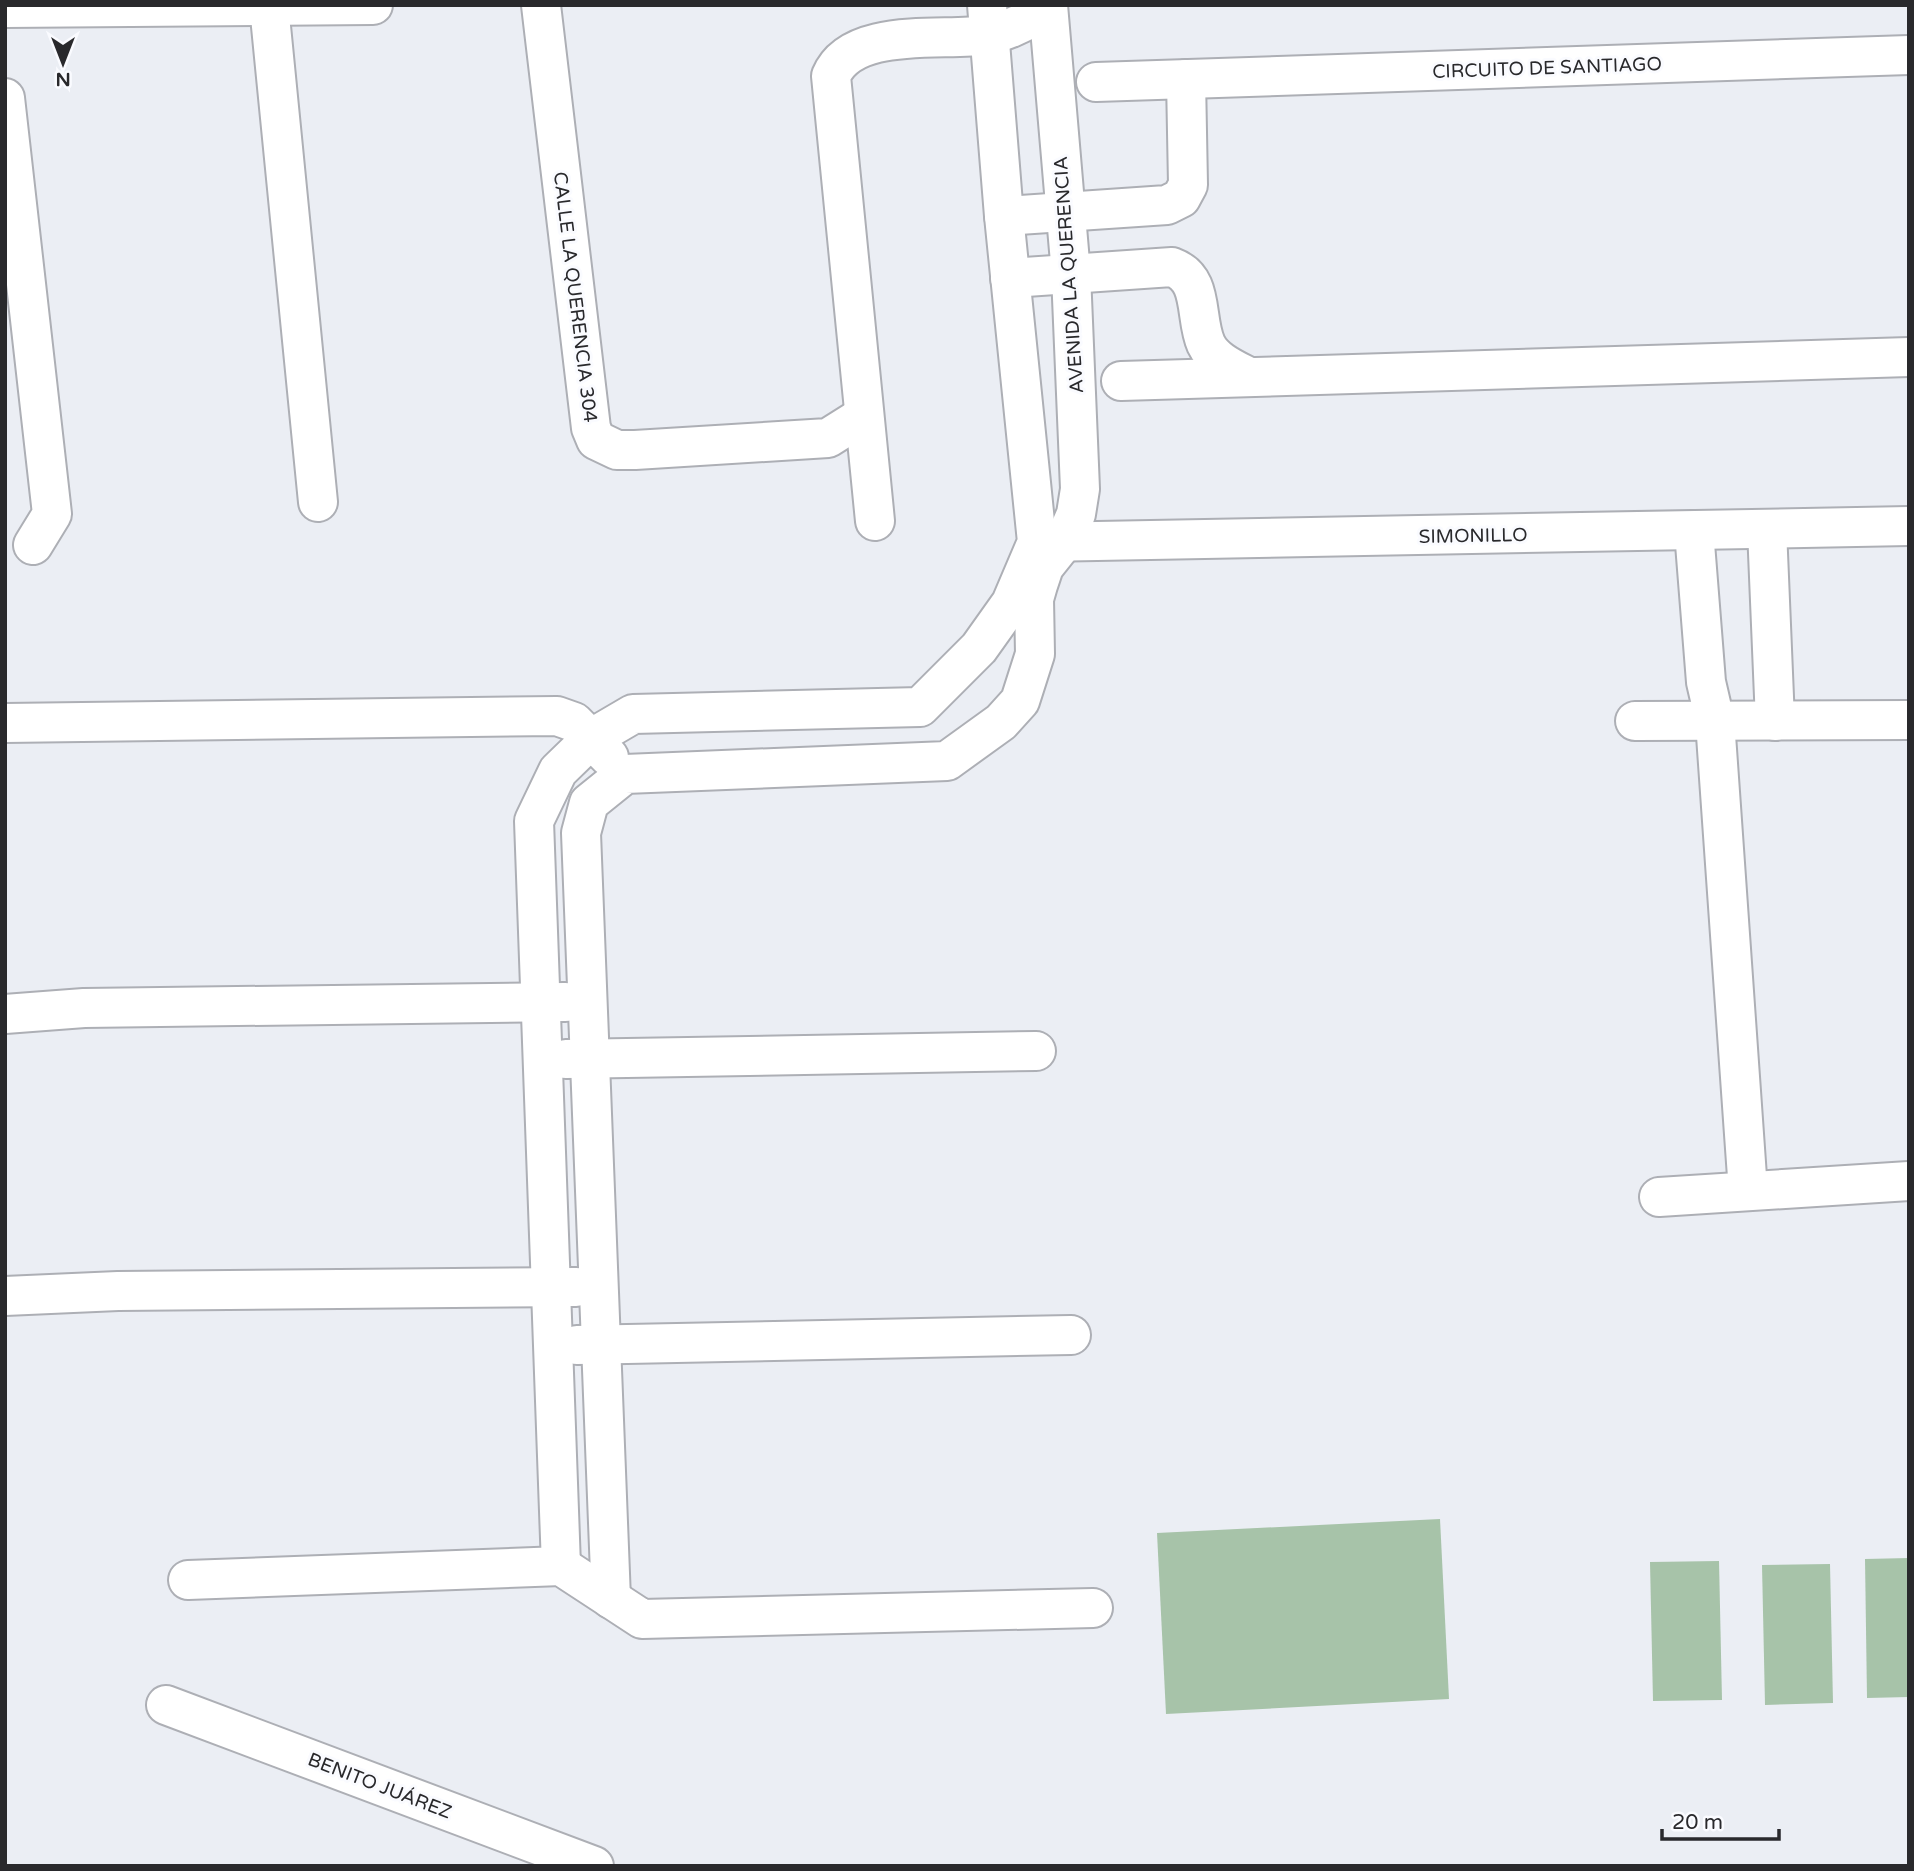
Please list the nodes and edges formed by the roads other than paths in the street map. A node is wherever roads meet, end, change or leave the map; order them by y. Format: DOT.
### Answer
graph roads {
  1 [pos="373,5"];
  2 [pos="541,5"];
  3 [pos="269,6"];
  4 [pos="5,8"];
  5 [pos="1048,8"];
  6 [pos="988,20"];
  7 [pos="1909,55"];
  8 [pos="1186,79"];
  9 [pos="1096,82"];
  10 [pos="5,98"];
  11 [pos="1065,212"];
  12 [pos="1004,216"];
  13 [pos="1071,274"];
  14 [pos="1010,278"];
  15 [pos="1909,356"];
  16 [pos="1250,377"];
  17 [pos="1121,381"];
  18 [pos="863,416"];
  19 [pos="318,502"];
  20 [pos="875,521"];
  21 [pos="1909,526"];
  22 [pos="1767,529"];
  23 [pos="1694,531"];
  24 [pos="1051,542"];
  25 [pos="33,545"];
  26 [pos="920,706"];
  27 [pos="1909,720"];
  28 [pos="1635,721"];
  29 [pos="1715,721"];
  30 [pos="1775,721"];
  31 [pos="5,723"];
  32 [pos="592,738"];
  33 [pos="947,761"];
  34 [pos="625,774"];
  35 [pos="541,1001"];
  36 [pos="588,1002"];
  37 [pos="5,1014"];
  38 [pos="1036,1051"];
  39 [pos="590,1058"];
  40 [pos="543,1061"];
  41 [pos="1909,1181"];
  42 [pos="1748,1191"];
  43 [pos="1659,1197"];
  44 [pos="599,1287"];
  45 [pos="551,1288"];
  46 [pos="5,1296"];
  47 [pos="1071,1335"];
  48 [pos="554,1345"];
  49 [pos="601,1345"];
  50 [pos="562,1566"];
  51 [pos="188,1580"];
  52 [pos="611,1599"];
  53 [pos="1093,1608"];
  54 [pos="166,1705"];
  55 [pos="594,1866"];
  1 -- 3 [label="street"];
  2 -- 18 [label="street, CALLE LA QUERENCIA 304"];
  3 -- 4 [label="street"];
  3 -- 19 [label="street"];
  5 -- 6 [label="street"];
  5 -- 11 [label="street, AVENIDA LA QUERENCIA"];
  6 -- 12 [label="street"];
  6 -- 18 [label="street"];
  7 -- 8 [label="street, CIRCUITO DE SANTIAGO"];
  8 -- 9 [label="street, CIRCUITO DE SANTIAGO"];
  8 -- 11 [label="street"];
  10 -- 25 [label="street"];
  11 -- 12 [label="street"];
  11 -- 13 [label="street, AVENIDA LA QUERENCIA"];
  12 -- 14 [label="street"];
  13 -- 14 [label="street"];
  13 -- 16 [label="street"];
  13 -- 24 [label="street, AVENIDA LA QUERENCIA"];
  14 -- 24 [label="street"];
  15 -- 16 [label="street"];
  16 -- 17 [label="street"];
  18 -- 20 [label="street"];
  21 -- 22 [label="street, SIMONILLO"];
  22 -- 23 [label="street, SIMONILLO"];
  22 -- 30 [label="street"];
  23 -- 24 [label="street, SIMONILLO"];
  23 -- 29 [label="street"];
  24 -- 26 [label="street"];
  24 -- 33 [label="street"];
  26 -- 32 [label="street"];
  26 -- 33 [label="street"];
  27 -- 30 [label="street"];
  28 -- 29 [label="street"];
  29 -- 30 [label="street"];
  29 -- 42 [label="street"];
  31 -- 32 [label="street"];
  32 -- 34 [label="street"];
  32 -- 35 [label="street"];
  33 -- 34 [label="street"];
  34 -- 36 [label="street"];
  35 -- 36 [label="street"];
  35 -- 37 [label="street"];
  35 -- 40 [label="street"];
  36 -- 39 [label="street"];
  38 -- 39 [label="street"];
  39 -- 40 [label="street"];
  39 -- 44 [label="street"];
  40 -- 45 [label="street"];
  41 -- 42 [label="street"];
  42 -- 43 [label="street"];
  44 -- 45 [label="street"];
  44 -- 49 [label="street"];
  45 -- 46 [label="street"];
  45 -- 48 [label="street"];
  47 -- 49 [label="street"];
  48 -- 49 [label="street"];
  48 -- 50 [label="street"];
  49 -- 52 [label="street"];
  50 -- 51 [label="street"];
  50 -- 52 [label="street"];
  52 -- 53 [label="street"];
  54 -- 55 [label="street, BENITO JUÁREZ"];
}
